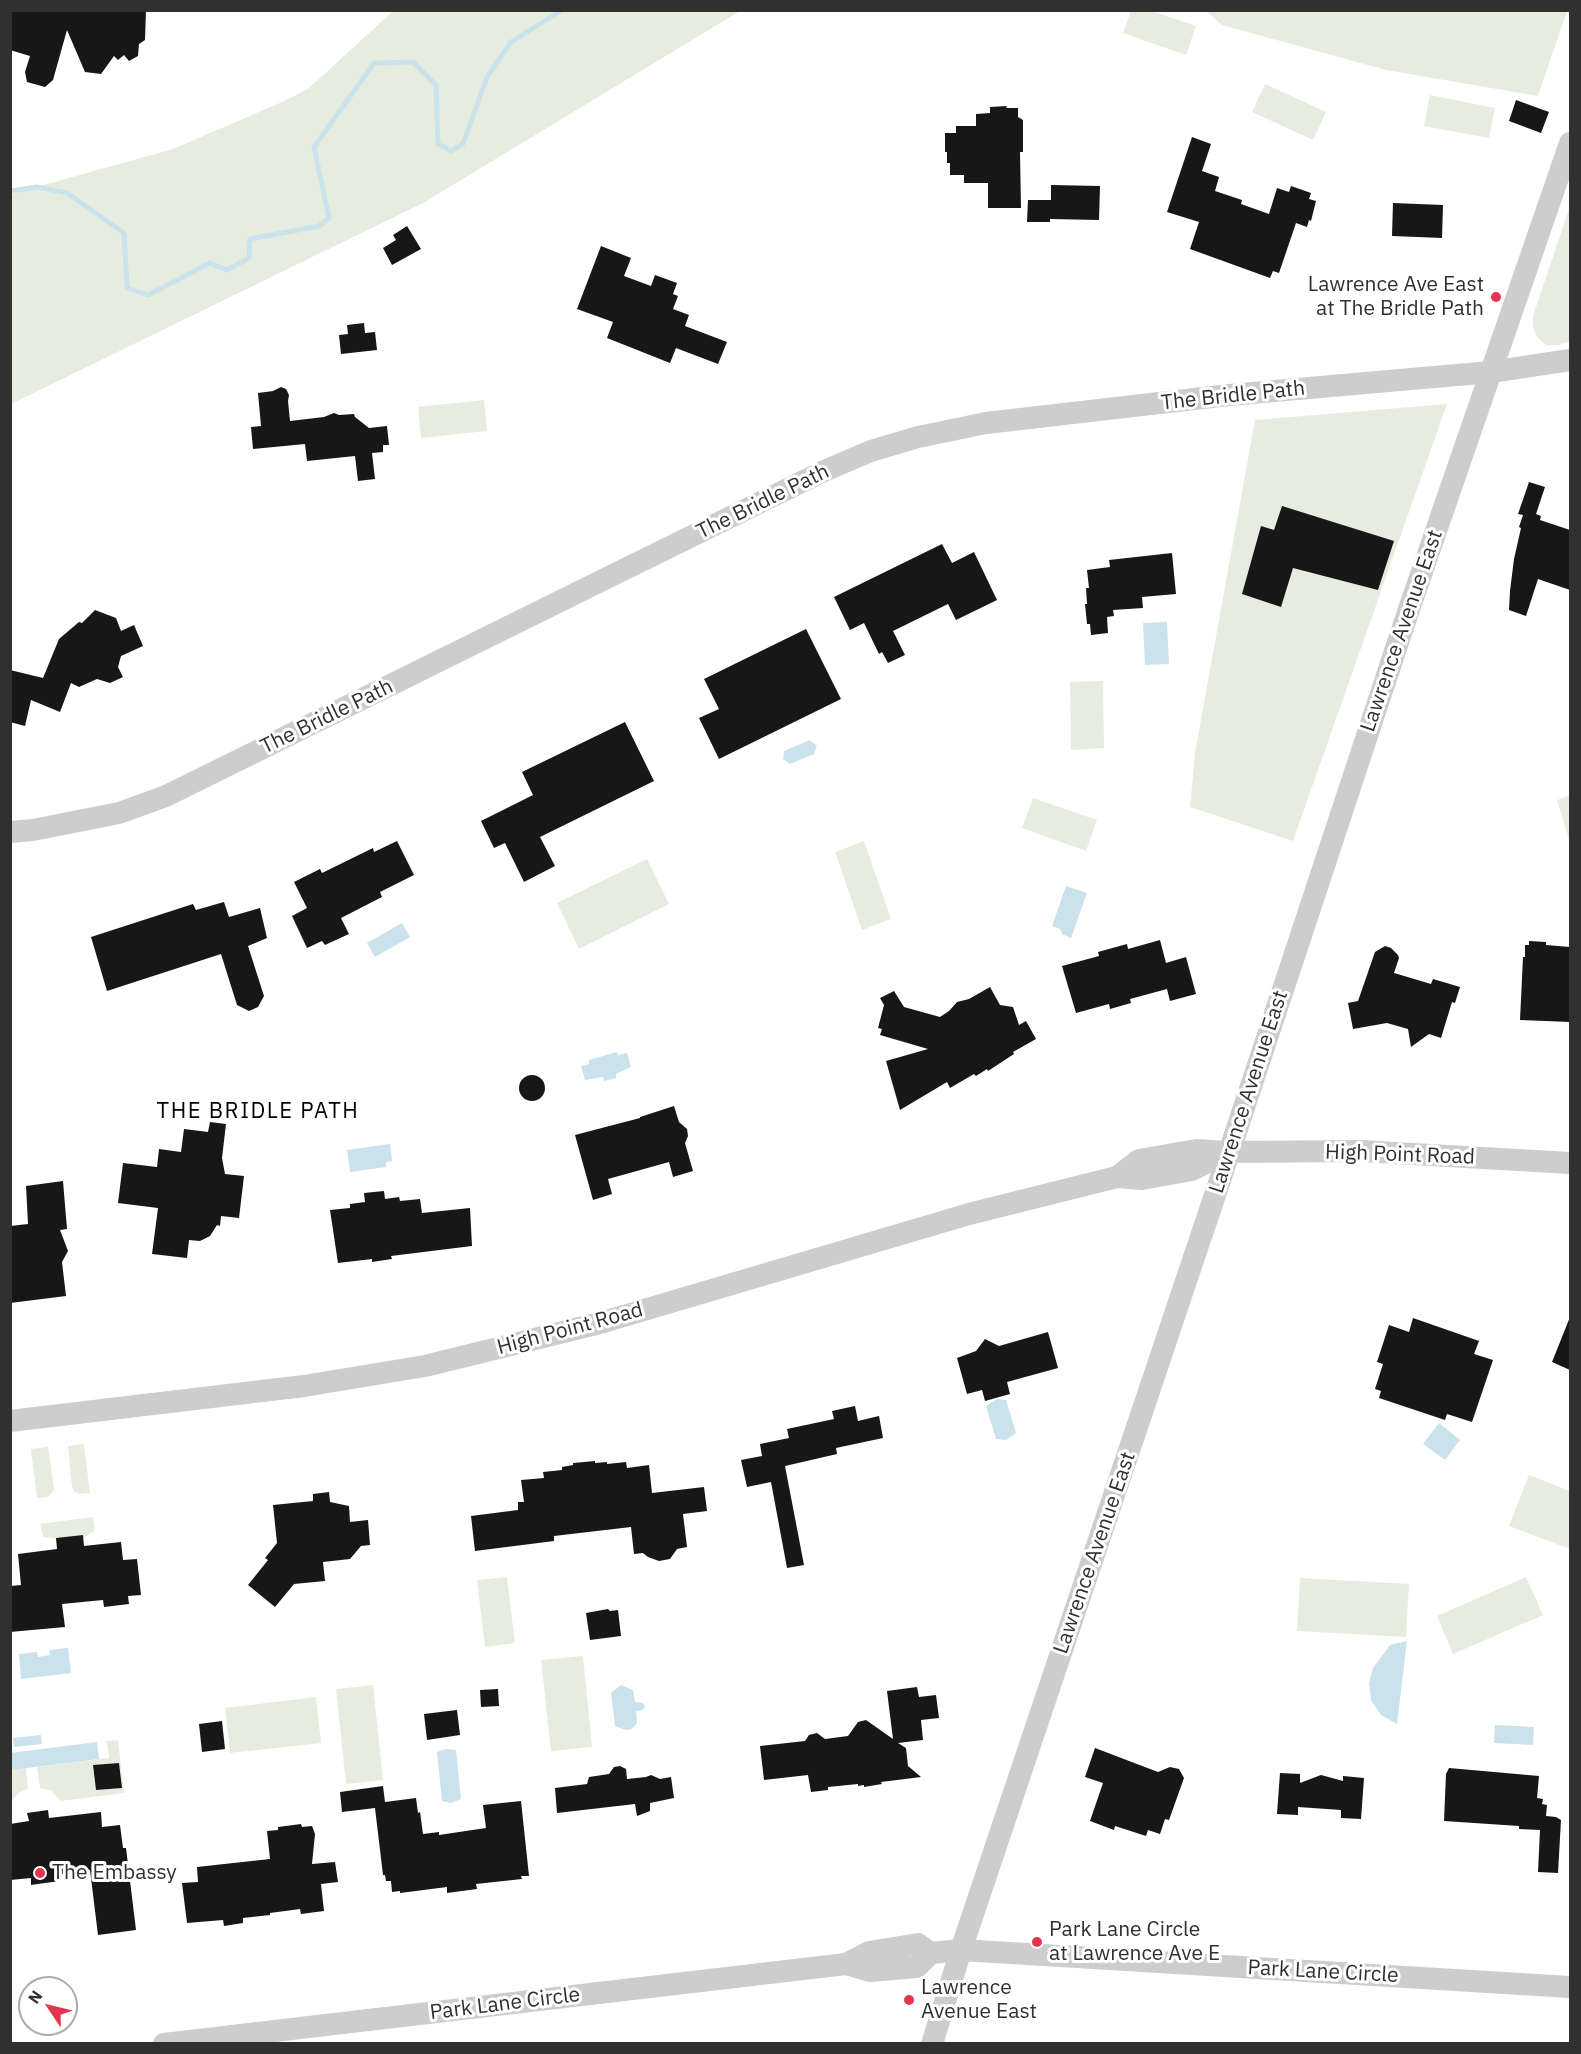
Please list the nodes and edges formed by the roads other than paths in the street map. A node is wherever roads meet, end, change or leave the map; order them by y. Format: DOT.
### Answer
graph roads {
  1 [pos="1570,143"];
  2 [pos="1570,360"];
  3 [pos="1491,372"];
  4 [pos="10,832"];
  5 [pos="1228,1152"];
  6 [pos="1570,1163"];
  7 [pos="10,1421"];
  8 [pos="961,1950"];
  9 [pos="1570,1987"];
  10 [pos="164,2043"];
  11 [pos="932,2043"];
  1 -- 3 [label="street, Lawrence Avenue East"];
  2 -- 3 [label="street, The Bridle Path"];
  3 -- 4 [label="street, The Bridle Path"];
  3 -- 5 [label="street, Lawrence Avenue East"];
  5 -- 6 [label="street, High Point Road"];
  5 -- 7 [label="street, High Point Road"];
  5 -- 8 [label="street, Lawrence Avenue East"];
  8 -- 9 [label="street, Park Lane Circle"];
  8 -- 10 [label="street, Park Lane Circle"];
  8 -- 11 [label="street, Lawrence Avenue East"];
}
